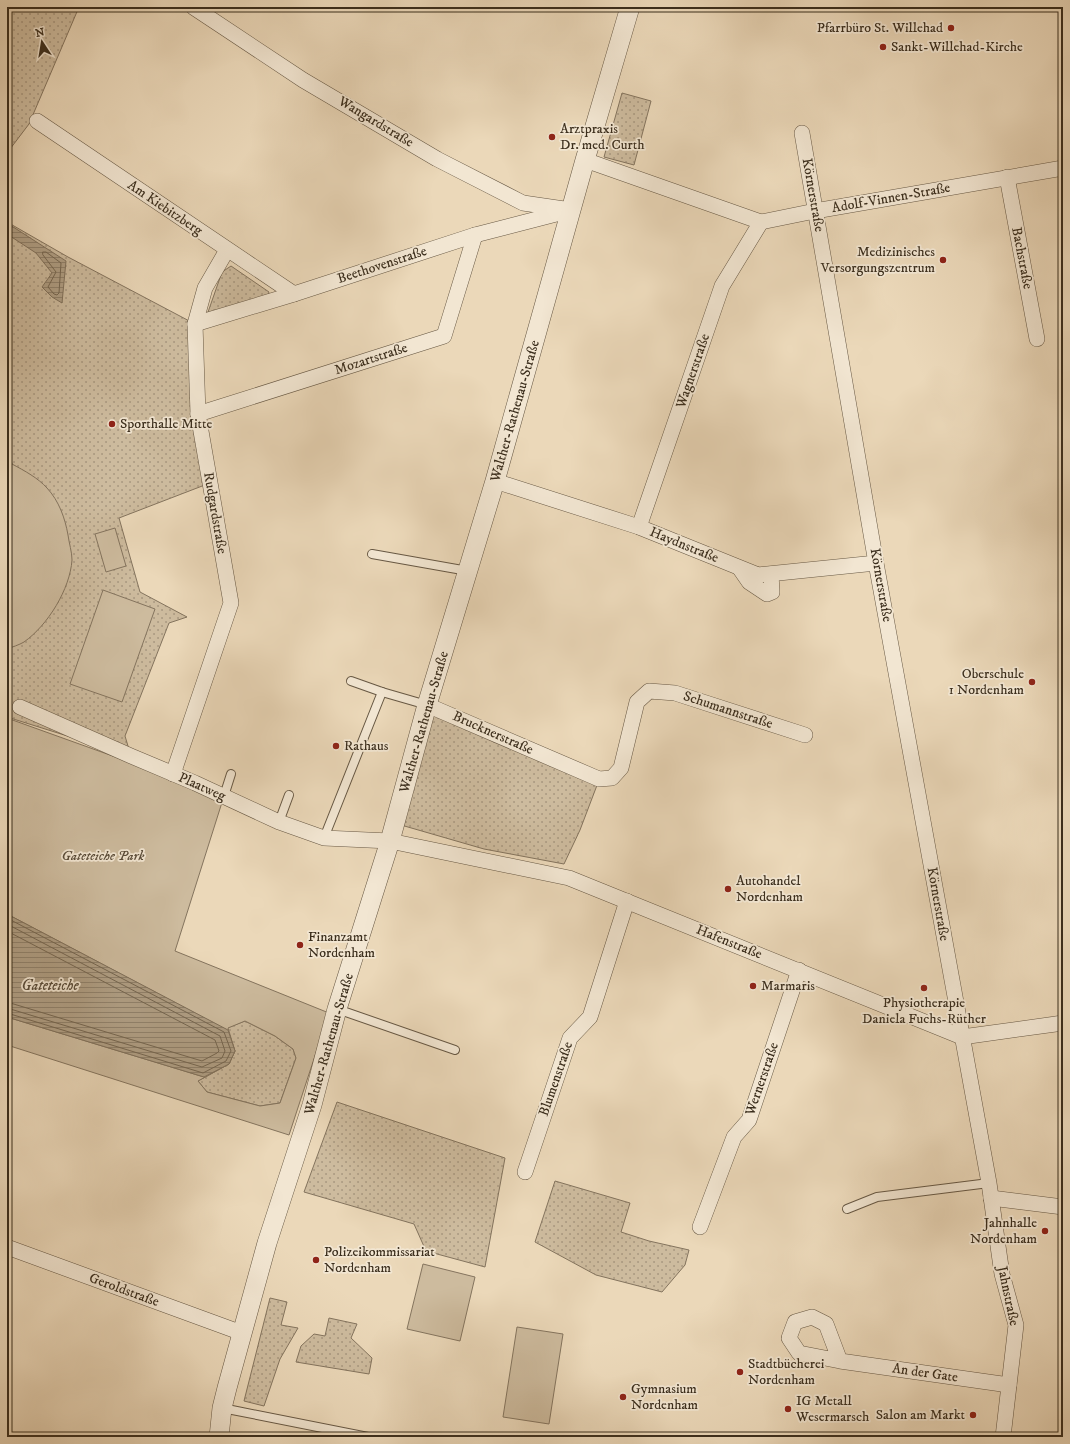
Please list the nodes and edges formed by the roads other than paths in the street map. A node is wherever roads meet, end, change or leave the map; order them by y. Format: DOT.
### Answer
graph roads {
  1 [pos="193,7"];
  2 [pos="630,7"];
  3 [pos="37,122"];
  4 [pos="802,133"];
  5 [pos="585,160"];
  6 [pos="1063,168"];
  7 [pos="1006,177"];
  8 [pos="571,210"];
  9 [pos="815,211"];
  10 [pos="761,222"];
  11 [pos="475,235"];
  12 [pos="227,250"];
  13 [pos="294,294"];
  14 [pos="195,324"];
  15 [pos="1037,339"];
  16 [pos="198,414"];
  17 [pos="495,481"];
  18 [pos="639,527"];
  19 [pos="372,554"];
  20 [pos="876,563"];
  21 [pos="468,571"];
  22 [pos="351,681"];
  23 [pos="382,692"];
  24 [pos="427,705"];
  25 [pos="20,708"];
  26 [pos="806,735"];
  27 [pos="173,774"];
  28 [pos="231,774"];
  29 [pos="612,778"];
  30 [pos="289,795"];
  31 [pos="224,796"];
  32 [pos="279,822"];
  33 [pos="324,838"];
  34 [pos="390,841"];
  35 [pos="627,901"];
  36 [pos="799,970"];
  37 [pos="337,1009"];
  38 [pos="1063,1023"];
  39 [pos="962,1037"];
  40 [pos="455,1050"];
  41 [pos="524,1172"];
  42 [pos="989,1183"];
  43 [pos="991,1198"];
  44 [pos="1063,1207"];
  45 [pos="847,1209"];
  46 [pos="700,1227"];
  47 [pos="7,1247"];
  48 [pos="242,1332"];
  49 [pos="840,1361"];
  50 [pos="1009,1385"];
  51 [pos="222,1408"];
  52 [pos="218,1437"];
  53 [pos="368,1437"];
  54 [pos="1003,1437"];
  1 -- 8 [label="street, Wangardstraße"];
  2 -- 5 [label="street, Walther-Rathenau-Straße"];
  3 -- 12 [label="street, Am Kiebitzberg"];
  4 -- 9 [label="street, Körnerstraße"];
  5 -- 8 [label="street, Walther-Rathenau-Straße"];
  5 -- 10 [label="street"];
  6 -- 7 [label="street, Adolf-Vinnen-Straße"];
  7 -- 9 [label="street, Adolf-Vinnen-Straße"];
  7 -- 15 [label="street, Bachstraße"];
  8 -- 11 [label="street, Beethovenstraße"];
  8 -- 17 [label="street, Walther-Rathenau-Straße"];
  9 -- 10 [label="street, Adolf-Vinnen-Straße"];
  9 -- 20 [label="street, Körnerstraße"];
  10 -- 18 [label="street, Wagnerstraße"];
  11 -- 13 [label="street, Beethovenstraße"];
  11 -- 16 [label="street, Mozartstraße"];
  12 -- 13 [label="street, Am Kiebitzberg"];
  12 -- 14 [label="street, Rudgardstraße"];
  13 -- 14 [label="street, Beethovenstraße"];
  14 -- 16 [label="street, Rudgardstraße"];
  16 -- 27 [label="street, Rudgardstraße"];
  17 -- 18 [label="street, Haydnstraße"];
  17 -- 21 [label="street, Walther-Rathenau-Straße"];
  18 -- 20 [label="street, Haydnstraße"];
  19 -- 21 [label="lane"];
  20 -- 39 [label="street, Körnerstraße"];
  21 -- 24 [label="street, Walther-Rathenau-Straße"];
  22 -- 23 [label="lane, Brucknerstraße"];
  23 -- 24 [label="lane, Brucknerstraße"];
  23 -- 33 [label="lane"];
  24 -- 29 [label="street, Brucknerstraße"];
  24 -- 34 [label="street, Walther-Rathenau-Straße"];
  25 -- 27 [label="street, Plaatweg"];
  26 -- 29 [label="street, Schumannstraße"];
  27 -- 31 [label="street, Plaatweg"];
  28 -- 31 [label="lane"];
  30 -- 32 [label="lane"];
  31 -- 32 [label="street, Plaatweg"];
  32 -- 33 [label="street, Plaatweg"];
  33 -- 34 [label="street, Plaatweg"];
  34 -- 35 [label="street, Hafenstraße"];
  34 -- 37 [label="street, Walther-Rathenau-Straße"];
  35 -- 36 [label="street, Hafenstraße"];
  35 -- 41 [label="street, Blumenstraße"];
  36 -- 39 [label="street, Hafenstraße"];
  36 -- 46 [label="street, Wernerstraße"];
  37 -- 40 [label="lane"];
  37 -- 48 [label="street, Walther-Rathenau-Straße"];
  38 -- 39 [label="street"];
  39 -- 42 [label="street, Jahnstraße"];
  42 -- 43 [label="street, Jahnstraße"];
  42 -- 45 [label="lane"];
  43 -- 44 [label="street"];
  43 -- 50 [label="street, Jahnstraße"];
  47 -- 48 [label="street, Geroldstraße"];
  48 -- 51 [label="street, Walther-Rathenau-Straße"];
  49 -- 50 [label="street, An der Gate"];
  50 -- 54 [label="street, Jahnstraße"];
  51 -- 52 [label="street, Walther-Rathenau-Straße"];
  51 -- 53 [label="lane"];
}
